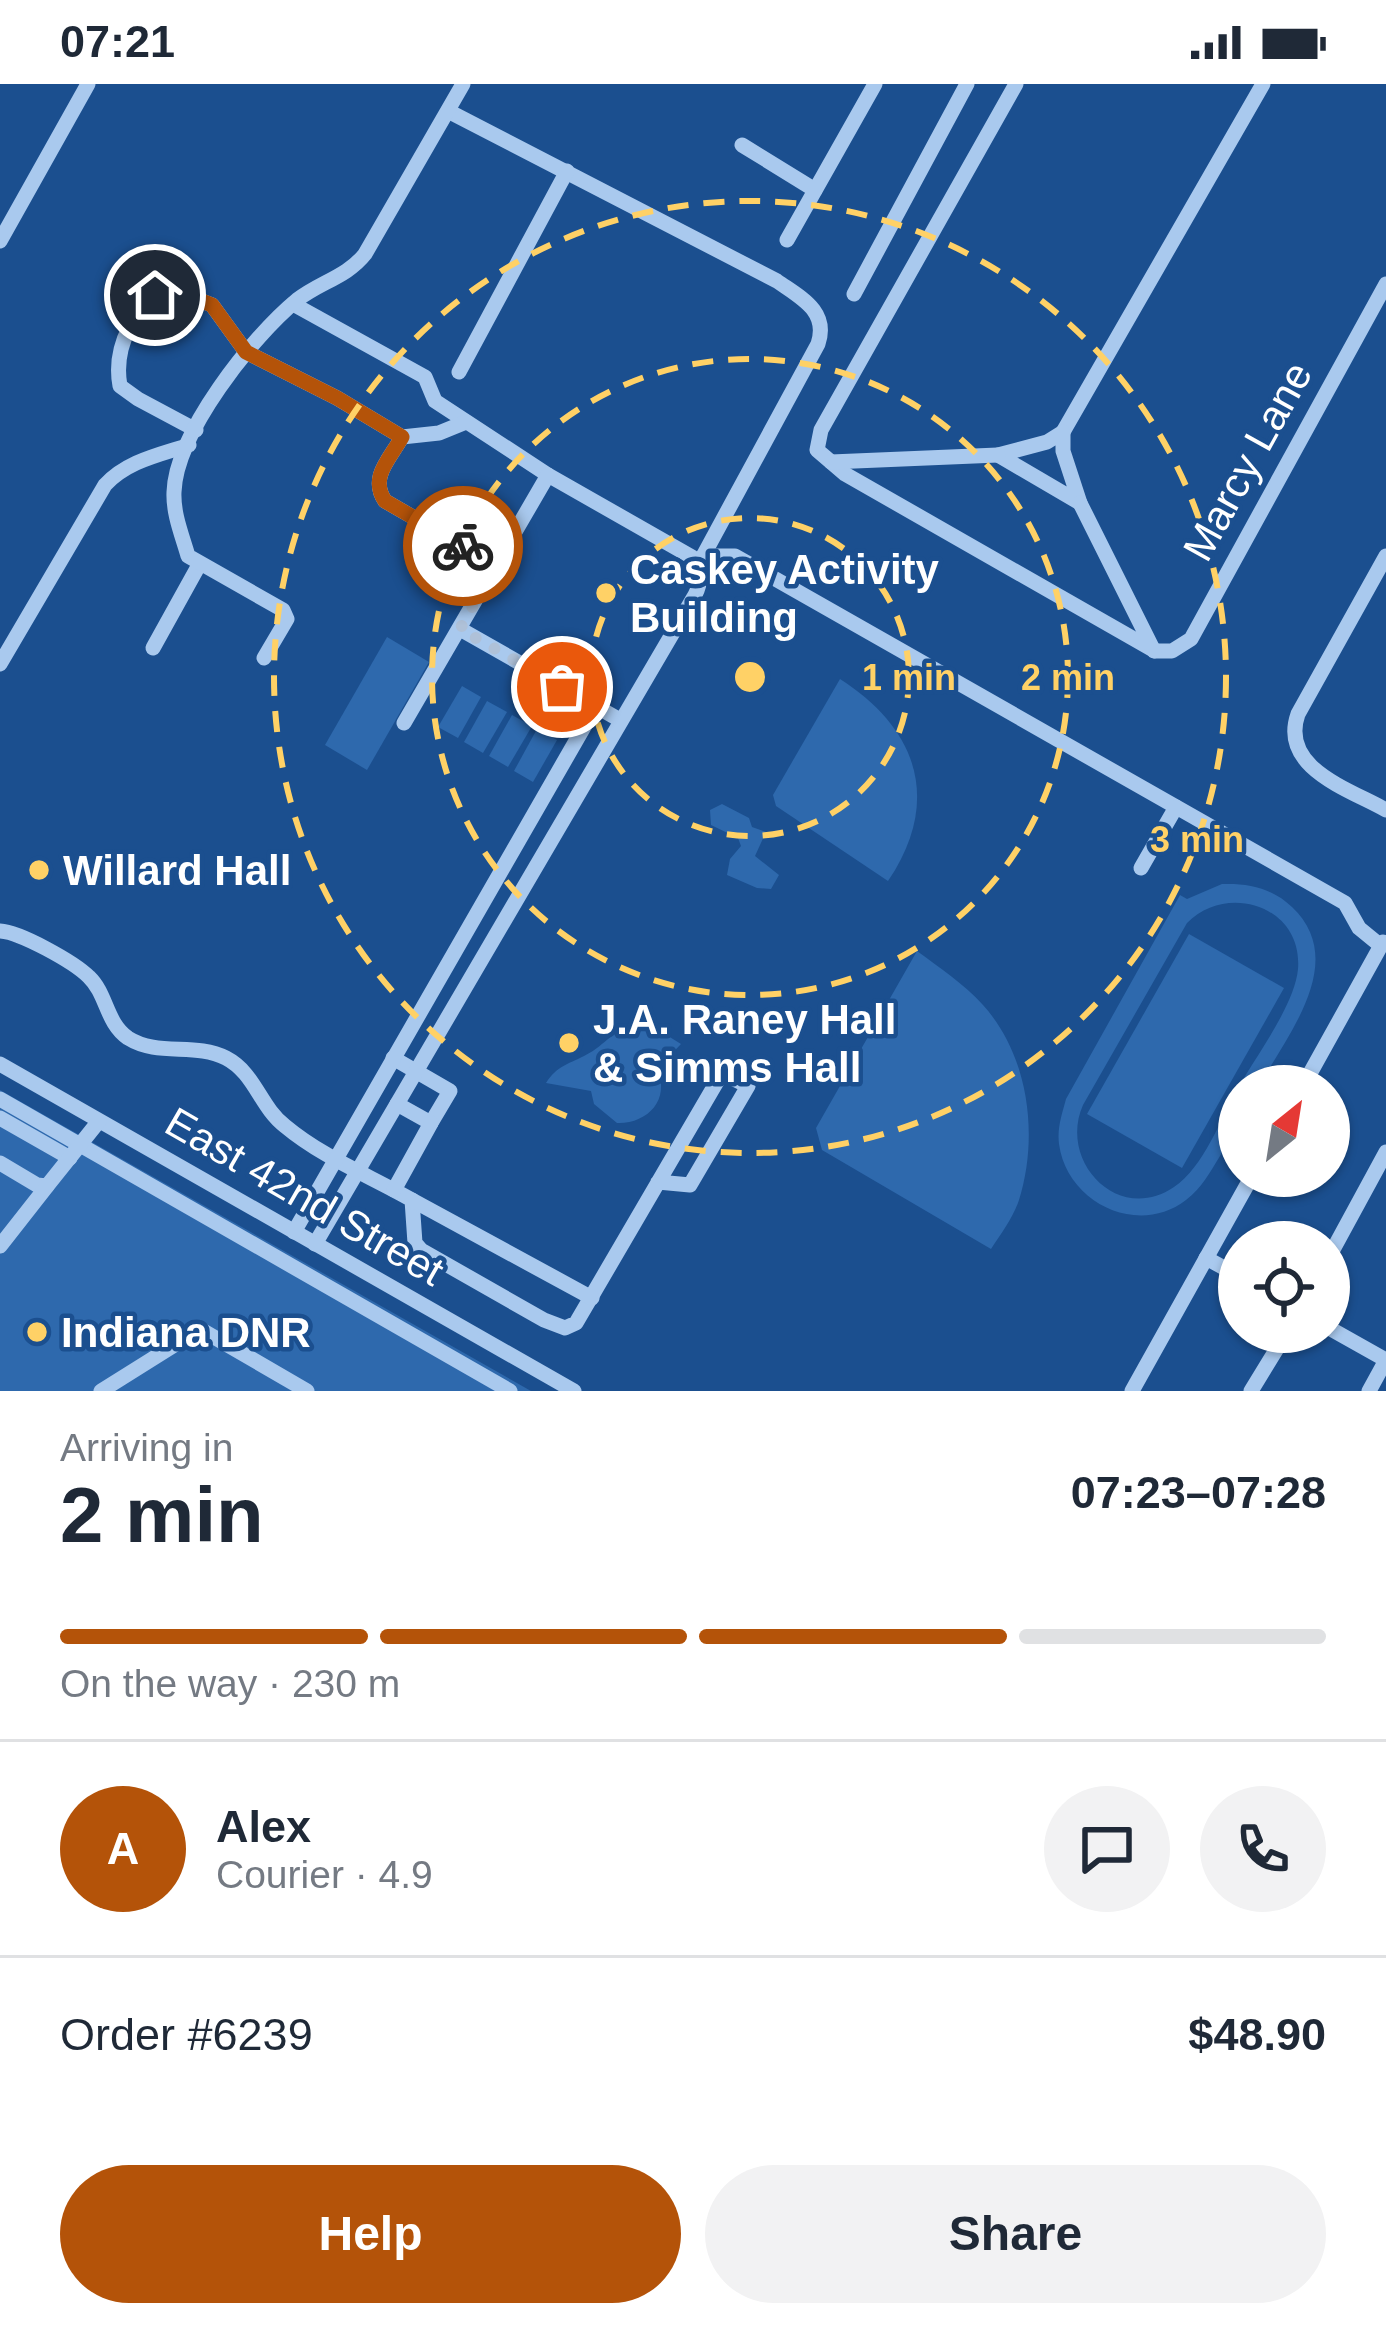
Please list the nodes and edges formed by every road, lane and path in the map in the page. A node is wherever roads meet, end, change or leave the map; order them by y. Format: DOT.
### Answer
graph roads {
  1 [pos="88,84"];
  2 [pos="463,84"];
  3 [pos="875,84"];
  4 [pos="944,84"];
  5 [pos="1016,84"];
  6 [pos="1263,84"];
  7 [pos="964,89"];
  8 [pos="448,111"];
  9 [pos="742,146"];
  10 [pos="567,171"];
  11 [pos="815,190"];
  12 [pos="1,237"];
  13 [pos="787,240"];
  14 [pos="1386,284"];
  15 [pos="854,294"];
  16 [pos="292,304"];
  17 [pos="246,352"];
  18 [pos="459,373"];
  19 [pos="466,422"];
  20 [pos="1063,432"];
  21 [pos="193,437"];
  22 [pos="402,437"];
  23 [pos="998,455"];
  24 [pos="831,462"];
  25 [pos="548,476"];
  26 [pos="1080,503"];
  27 [pos="1386,556"];
  28 [pos="701,561"];
  29 [pos="200,565"];
  30 [pos="496,565"];
  31 [pos="460,629"];
  32 [pos="153,648"];
  33 [pos="1155,652"];
  34 [pos="264,658"];
  35 [pos="0,664"];
  36 [pos="596,706"];
  37 [pos="620,720"];
  38 [pos="404,723"];
  39 [pos="1176,807"];
  40 [pos="1386,810"];
  41 [pos="1141,868"];
  42 [pos="475,914"];
  43 [pos="499,928"];
  44 [pos="0,932"];
  45 [pos="1383,941"];
  46 [pos="392,1058"];
  47 [pos="0,1064"];
  48 [pos="1315,1065"];
  49 [pos="416,1071"];
  50 [pos="0,1099"];
  51 [pos="397,1104"];
  52 [pos="0,1118"];
  53 [pos="99,1120"];
  54 [pos="431,1123"];
  55 [pos="75,1151"];
  56 [pos="1386,1152"];
  57 [pos="334,1159"];
  58 [pos="0,1163"];
  59 [pos="358,1170"];
  60 [pos="658,1183"];
  61 [pos="47,1186"];
  62 [pos="394,1190"];
  63 [pos="1240,1197"];
  64 [pos="412,1200"];
  65 [pos="1349,1221"];
  66 [pos="294,1232"];
  67 [pos="315,1244"];
  68 [pos="0,1246"];
  69 [pos="334,1254"];
  70 [pos="1206,1258"];
  71 [pos="1218,1265"];
  72 [pos="319,1281"];
  73 [pos="592,1298"];
  74 [pos="1350,1340"];
  75 [pos="1274,1353"];
  76 [pos="1386,1360"];
  77 [pos="101,1391"];
  78 [pos="307,1391"];
  79 [pos="510,1391"];
  80 [pos="574,1391"];
  81 [pos="1132,1391"];
  82 [pos="1250,1391"];
  83 [pos="1369,1391"];
  1 -- 12 [label="street"];
  2 -- 8 [label="street"];
  3 -- 11 [label="street"];
  4 -- 7 [label="street"];
  5 -- 24 [label="street"];
  6 -- 20 [label="street"];
  7 -- 15 [label="street"];
  8 -- 10 [label="street"];
  8 -- 16 [label="street"];
  9 -- 11 [label="street"];
  10 -- 18 [label="street"];
  10 -- 28 [label="street"];
  11 -- 13 [label="street"];
  14 -- 33 [label="street, Marcy Lane"];
  16 -- 17 [label="street"];
  16 -- 19 [label="street"];
  17 -- 21 [label="street"];
  17 -- 21 [label="street"];
  17 -- 22 [label="street"];
  19 -- 22 [label="street"];
  19 -- 25 [label="street"];
  20 -- 23 [label="street"];
  20 -- 26 [label="street"];
  21 -- 29 [label="street"];
  21 -- 35 [label="street"];
  22 -- 30 [label="street"];
  23 -- 24 [label="street"];
  23 -- 26 [label="street"];
  24 -- 33 [label="street"];
  25 -- 28 [label="street"];
  25 -- 30 [label="street"];
  26 -- 33 [label="street"];
  27 -- 40 [label="street"];
  28 -- 37 [label="street"];
  28 -- 39 [label="street"];
  29 -- 32 [label="street"];
  29 -- 34 [label="street"];
  30 -- 31 [label="street"];
  31 -- 36 [label="street"];
  31 -- 38 [label="street"];
  36 -- 37 [label="street"];
  36 -- 42 [label="street"];
  37 -- 43 [label="street"];
  39 -- 41 [label="street"];
  39 -- 45 [label="street"];
  42 -- 43 [label="street"];
  42 -- 46 [label="street"];
  43 -- 49 [label="street"];
  44 -- 57 [label="street"];
  45 -- 48 [label="street"];
  46 -- 49 [label="street"];
  46 -- 57 [label="street"];
  47 -- 53 [label="street, East 42nd Street"];
  49 -- 51 [label="street"];
  49 -- 54 [label="street"];
  50 -- 55 [label="street"];
  51 -- 54 [label="street"];
  51 -- 59 [label="street"];
  52 -- 55 [label="street"];
  53 -- 55 [label="street"];
  53 -- 66 [label="street, East 42nd Street"];
  54 -- 62 [label="street"];
  55 -- 61 [label="street"];
  55 -- 72 [label="street"];
  56 -- 65 [label="street"];
  57 -- 59 [label="street"];
  57 -- 66 [label="street"];
  58 -- 61 [label="street"];
  59 -- 62 [label="street"];
  59 -- 67 [label="street"];
  60 -- 60 [label="street"];
  60 -- 73 [label="street"];
  61 -- 68 [label="street"];
  62 -- 64 [label="street"];
  63 -- 70 [label="street"];
  64 -- 73 [label="street"];
  64 -- 73 [label="street"];
  66 -- 67 [label="street, East 42nd Street"];
  67 -- 69 [label="street, East 42nd Street"];
  69 -- 72 [label="street"];
  69 -- 80 [label="street, East 42nd Street"];
  70 -- 71 [label="street"];
  70 -- 81 [label="street"];
  72 -- 79 [label="street"];
  74 -- 76 [label="street"];
  75 -- 82 [label="street"];
  76 -- 83 [label="street"];
  77 -- 78 [label="street"];
}
